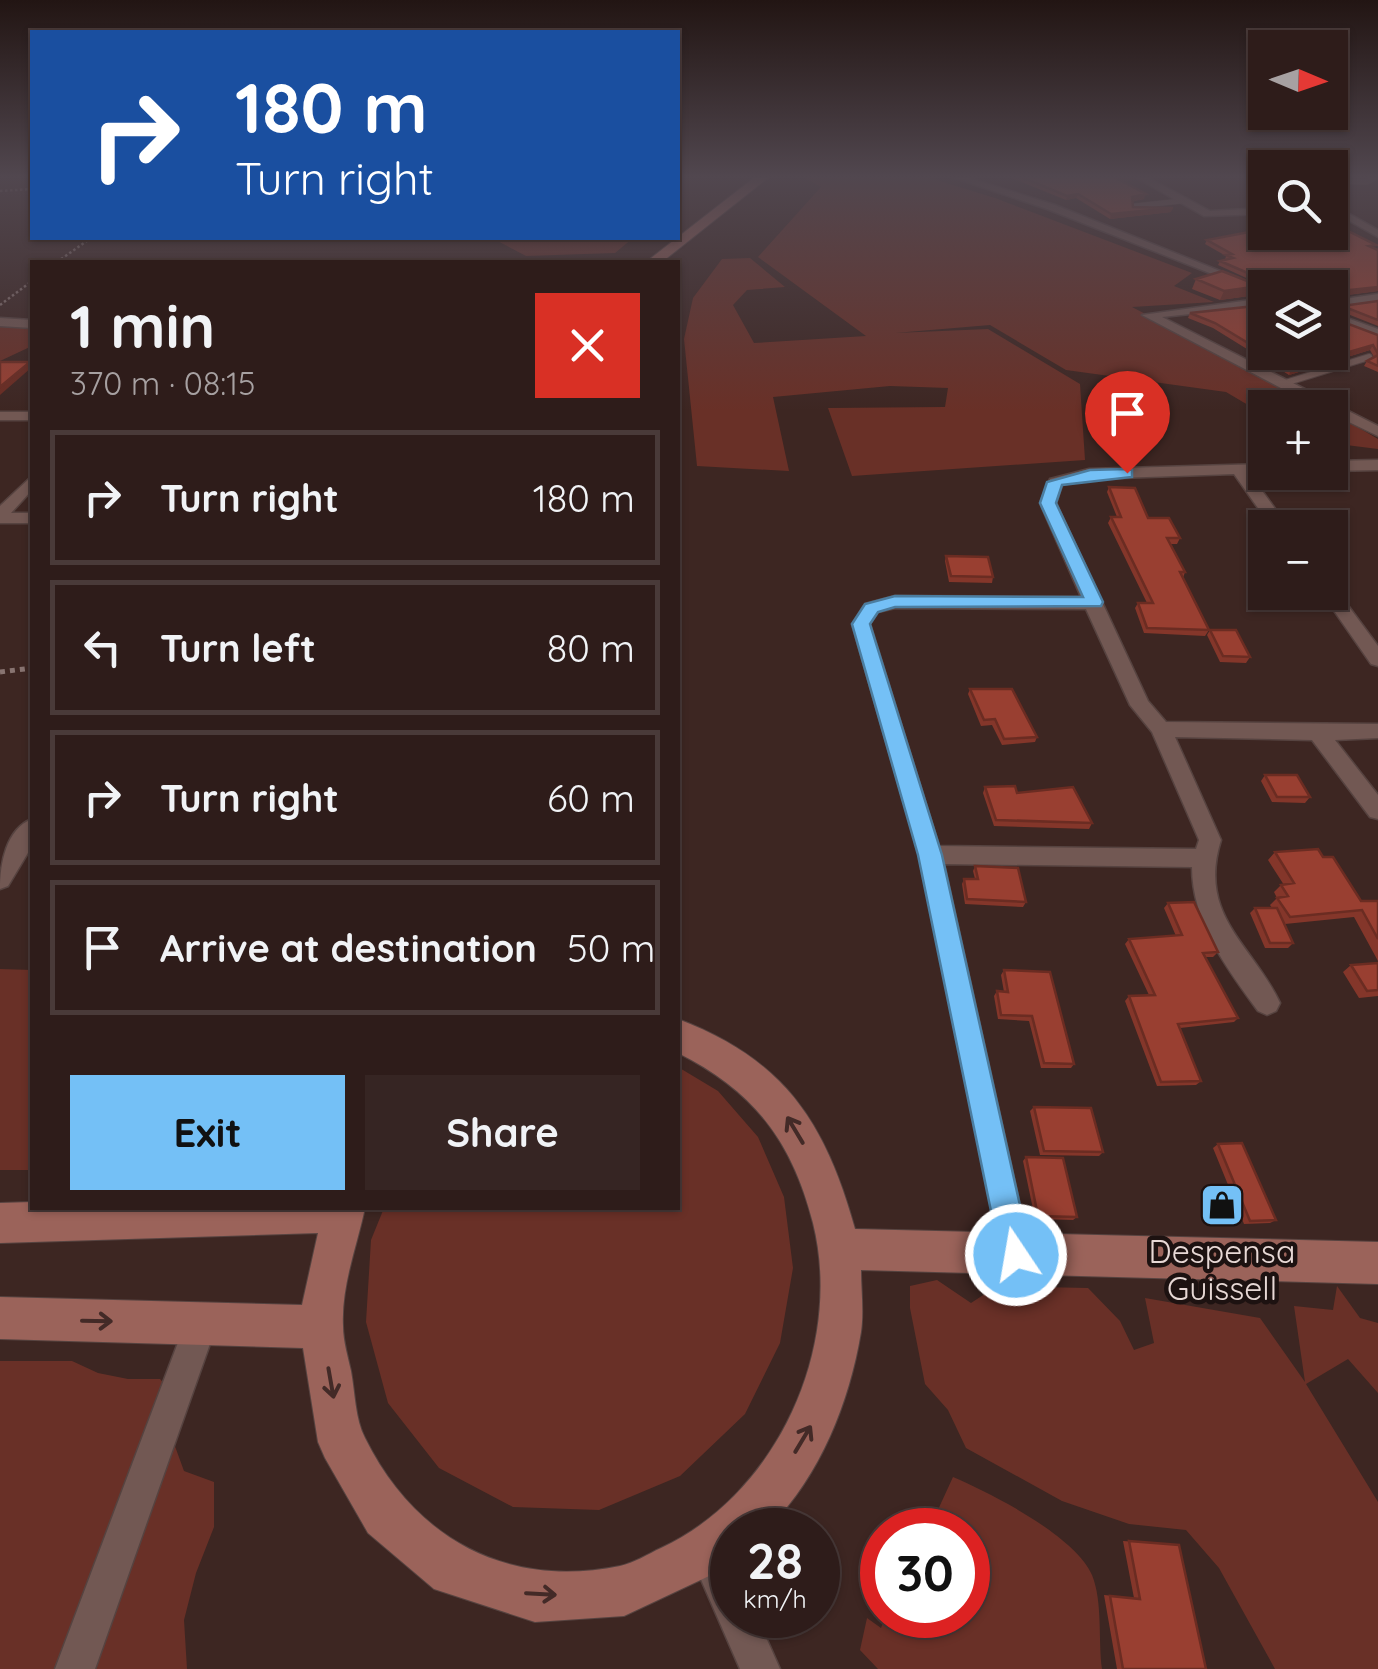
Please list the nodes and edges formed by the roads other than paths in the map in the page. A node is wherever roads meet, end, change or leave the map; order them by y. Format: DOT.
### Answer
graph roads {
  1 [pos="1172,255"];
  2 [pos="1248,285"];
  3 [pos="1378,298"];
  4 [pos="1348,302"];
  5 [pos="1248,304"];
  6 [pos="0,322"];
  7 [pos="1348,322"];
  8 [pos="30,324"];
  9 [pos="1378,333"];
  10 [pos="1368,358"];
  11 [pos="1248,365"];
  12 [pos="1258,370"];
  13 [pos="1285,383"];
  14 [pos="0,416"];
  15 [pos="30,416"];
  16 [pos="1378,432"];
  17 [pos="1378,464"];
  18 [pos="1348,465"];
  19 [pos="1239,470"];
  20 [pos="1248,470"];
  21 [pos="30,483"];
  22 [pos="1268,510"];
  23 [pos="0,516"];
  24 [pos="30,518"];
  25 [pos="1094,602"];
  26 [pos="1341,610"];
  27 [pos="1378,660"];
  28 [pos="1161,730"];
  29 [pos="1378,731"];
  30 [pos="1318,732"];
  31 [pos="1378,811"];
  32 [pos="30,832"];
  33 [pos="930,855"];
  34 [pos="1204,858"];
  35 [pos="15,866"];
  36 [pos="1268,1003"];
  37 [pos="680,1036"];
  38 [pos="343,1210"];
  39 [pos="0,1223"];
  40 [pos="840,1249"];
  41 [pos="1016,1255"];
  42 [pos="1378,1263"];
  43 [pos="0,1318"];
  44 [pos="201,1324"];
  45 [pos="321,1326"];
  46 [pos="707,1552"];
  47 [pos="710,1559"];
  48 [pos="746,1638"];
  49 [pos="75,1669"];
  50 [pos="760,1669"];
  1 -- 2 [label="street"];
  3 -- 4 [label="street"];
  5 -- 11 [label="street"];
  6 -- 8 [label="street"];
  7 -- 9 [label="street"];
  10 -- 13 [label="lane"];
  12 -- 13 [label="street"];
  13 -- 16 [label="street"];
  14 -- 15 [label="street"];
  17 -- 18 [label="street"];
  19 -- 20 [label="street"];
  19 -- 22 [label="street"];
  19 -- 25 [label="street"];
  21 -- 23 [label="street"];
  23 -- 24 [label="street"];
  25 -- 28 [label="street"];
  25 -- 33 [label="street"];
  26 -- 27 [label="street"];
  28 -- 30 [label="street"];
  28 -- 34 [label="street"];
  29 -- 30 [label="street"];
  30 -- 31 [label="street"];
  32 -- 35 [label="street"];
  33 -- 34 [label="street"];
  33 -- 41 [label="street"];
  34 -- 36 [label="street"];
  40 -- 37 [label="main road, one-way"];
  38 -- 39 [label="main road"];
  38 -- 45 [label="main road"];
  40 -- 41 [label="main road"];
  46 -- 40 [label="main road, one-way"];
  41 -- 42 [label="main road"];
  43 -- 44 [label="main road, one-way"];
  44 -- 45 [label="main road"];
  44 -- 49 [label="street"];
  45 -- 46 [label="main road, one-way"];
  46 -- 47 [label="street"];
  48 -- 50 [label="street"];
}
